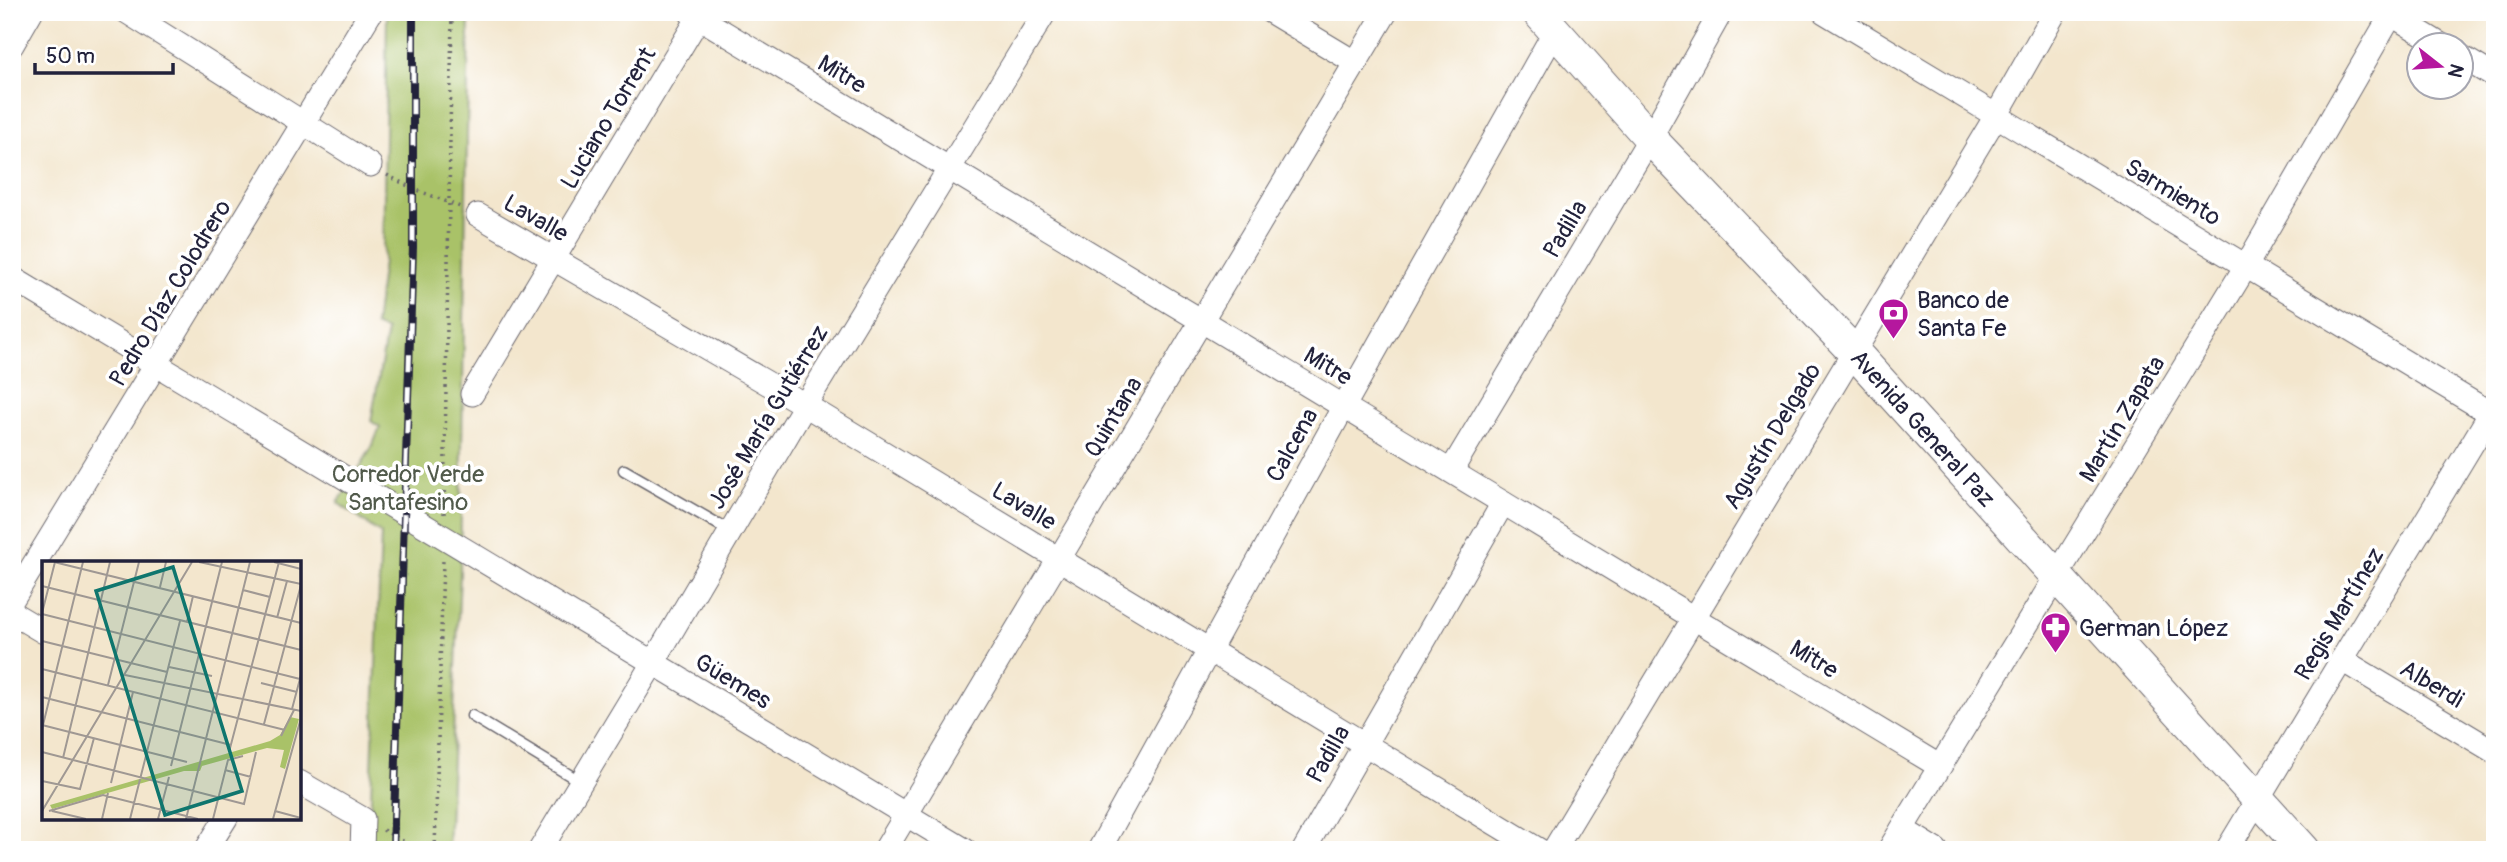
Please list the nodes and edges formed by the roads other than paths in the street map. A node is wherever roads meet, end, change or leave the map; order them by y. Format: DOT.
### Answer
graph roads {
  1 [pos="31,12"];
  2 [pos="127,12"];
  3 [pos="370,12"];
  4 [pos="1045,12"];
  5 [pos="1271,12"];
  6 [pos="1386,12"];
  7 [pos="1721,12"];
  8 [pos="1824,12"];
  9 [pos="2055,12"];
  10 [pos="2391,13"];
  11 [pos="697,14"];
  12 [pos="1546,22"];
  13 [pos="2421,32"];
  14 [pos="12,45"];
  15 [pos="1356,63"];
  16 [pos="2476,65"];
  17 [pos="2495,77"];
  18 [pos="1996,116"];
  19 [pos="303,125"];
  20 [pos="1650,138"];
  21 [pos="370,165"];
  22 [pos="949,169"];
  23 [pos="478,215"];
  24 [pos="554,259"];
  25 [pos="2246,266"];
  26 [pos="12,278"];
  27 [pos="1202,321"];
  28 [pos="1853,351"];
  29 [pos="158,364"];
  30 [pos="472,394"];
  31 [pos="805,405"];
  32 [pos="1343,406"];
  33 [pos="2493,412"];
  34 [pos="624,470"];
  35 [pos="1451,471"];
  36 [pos="1503,503"];
  37 [pos="730,531"];
  38 [pos="1060,558"];
  39 [pos="2057,576"];
  40 [pos="12,600"];
  41 [pos="12,613"];
  42 [pos="1694,618"];
  43 [pos="42,631"];
  44 [pos="1210,651"];
  45 [pos="2342,660"];
  46 [pos="653,663"];
  47 [pos="472,716"];
  48 [pos="1365,742"];
  49 [pos="2495,752"];
  50 [pos="1939,766"];
  51 [pos="581,782"];
  52 [pos="301,783"];
  53 [pos="2258,798"];
  54 [pos="906,814"];
  55 [pos="225,820"];
  56 [pos="1902,829"];
  57 [pos="206,850"];
  58 [pos="362,850"];
  59 [pos="540,850"];
  60 [pos="885,850"];
  61 [pos="965,850"];
  62 [pos="1099,850"];
  63 [pos="1304,850"];
  64 [pos="1539,850"];
  65 [pos="1554,850"];
  66 [pos="1889,850"];
  67 [pos="1936,850"];
  68 [pos="2227,850"];
  69 [pos="2304,850"];
  1 -- 14 [label="street"];
  2 -- 19 [label="street"];
  3 -- 19 [label="street, Pedro Díaz Colodrero"];
  4 -- 22 [label="street, José María Gutiérrez"];
  5 -- 15 [label="street"];
  6 -- 15 [label="street, Quintana"];
  7 -- 20 [label="street, Padilla"];
  8 -- 18 [label="street, Sarmiento"];
  9 -- 18 [label="street, Agustín Delgado"];
  10 -- 13 [label="street"];
  10 -- 25 [label="street, Martín Zapata"];
  11 -- 22 [label="street, Mitre"];
  11 -- 24 [label="street, Luciano Torrent"];
  12 -- 20 [label="main road, Avenida General Paz"];
  12 -- 32 [label="street, Calcena"];
  15 -- 27 [label="street, Quintana"];
  16 -- 17 [label="street"];
  18 -- 25 [label="street, Sarmiento"];
  18 -- 28 [label="street, Agustín Delgado"];
  19 -- 21 [label="street"];
  19 -- 29 [label="street, Pedro Díaz Colodrero"];
  20 -- 28 [label="main road, Avenida General Paz"];
  20 -- 35 [label="street, Padilla"];
  22 -- 27 [label="street, Mitre"];
  22 -- 31 [label="street, José María Gutiérrez"];
  23 -- 24 [label="street, Lavalle"];
  24 -- 30 [label="street, Luciano Torrent"];
  24 -- 31 [label="street, Lavalle"];
  25 -- 33 [label="street, Sarmiento"];
  25 -- 39 [label="street, Martín Zapata"];
  26 -- 29 [label="street, Güemes"];
  27 -- 32 [label="street, Mitre"];
  27 -- 38 [label="street, Quintana"];
  28 -- 39 [label="main road, Avenida General Paz"];
  28 -- 42 [label="street, Agustín Delgado"];
  29 -- 40 [label="street, Pedro Díaz Colodrero"];
  29 -- 46 [label="street, Güemes"];
  31 -- 37 [label="street, José María Gutiérrez"];
  31 -- 38 [label="street, Lavalle"];
  32 -- 35 [label="street, Mitre"];
  32 -- 44 [label="street, Calcena"];
  33 -- 45 [label="street, Regis Martínez"];
  34 -- 37 [label="lane"];
  35 -- 36 [label="street, Mitre"];
  36 -- 42 [label="street, Mitre"];
  36 -- 48 [label="street, Padilla"];
  37 -- 46 [label="street, José María Gutiérrez"];
  38 -- 44 [label="street, Lavalle"];
  38 -- 54 [label="street, Quintana"];
  39 -- 50 [label="street, Martín Zapata"];
  39 -- 53 [label="main road, Avenida General Paz"];
  41 -- 43 [label="street"];
  42 -- 50 [label="street, Mitre"];
  42 -- 65 [label="street, Agustín Delgado"];
  44 -- 48 [label="street, Lavalle"];
  44 -- 62 [label="street, Calcena"];
  45 -- 49 [label="street, Alberdi"];
  45 -- 53 [label="street, Regis Martínez"];
  46 -- 51 [label="street, José María Gutiérrez"];
  46 -- 54 [label="street, Güemes"];
  47 -- 51 [label="lane"];
  48 -- 63 [label="street, Padilla"];
  48 -- 64 [label="street, Lavalle"];
  50 -- 56 [label="street, Martín Zapata"];
  51 -- 59 [label="street, José María Gutiérrez"];
  52 -- 58 [label="street"];
  53 -- 68 [label="street, Regis Martínez"];
  53 -- 69 [label="main road, Avenida General Paz"];
  54 -- 60 [label="street, Quintana"];
  54 -- 61 [label="street, Güemes"];
  55 -- 57 [label="street"];
  56 -- 66 [label="street, Martín Zapata"];
  56 -- 67 [label="street"];
}
